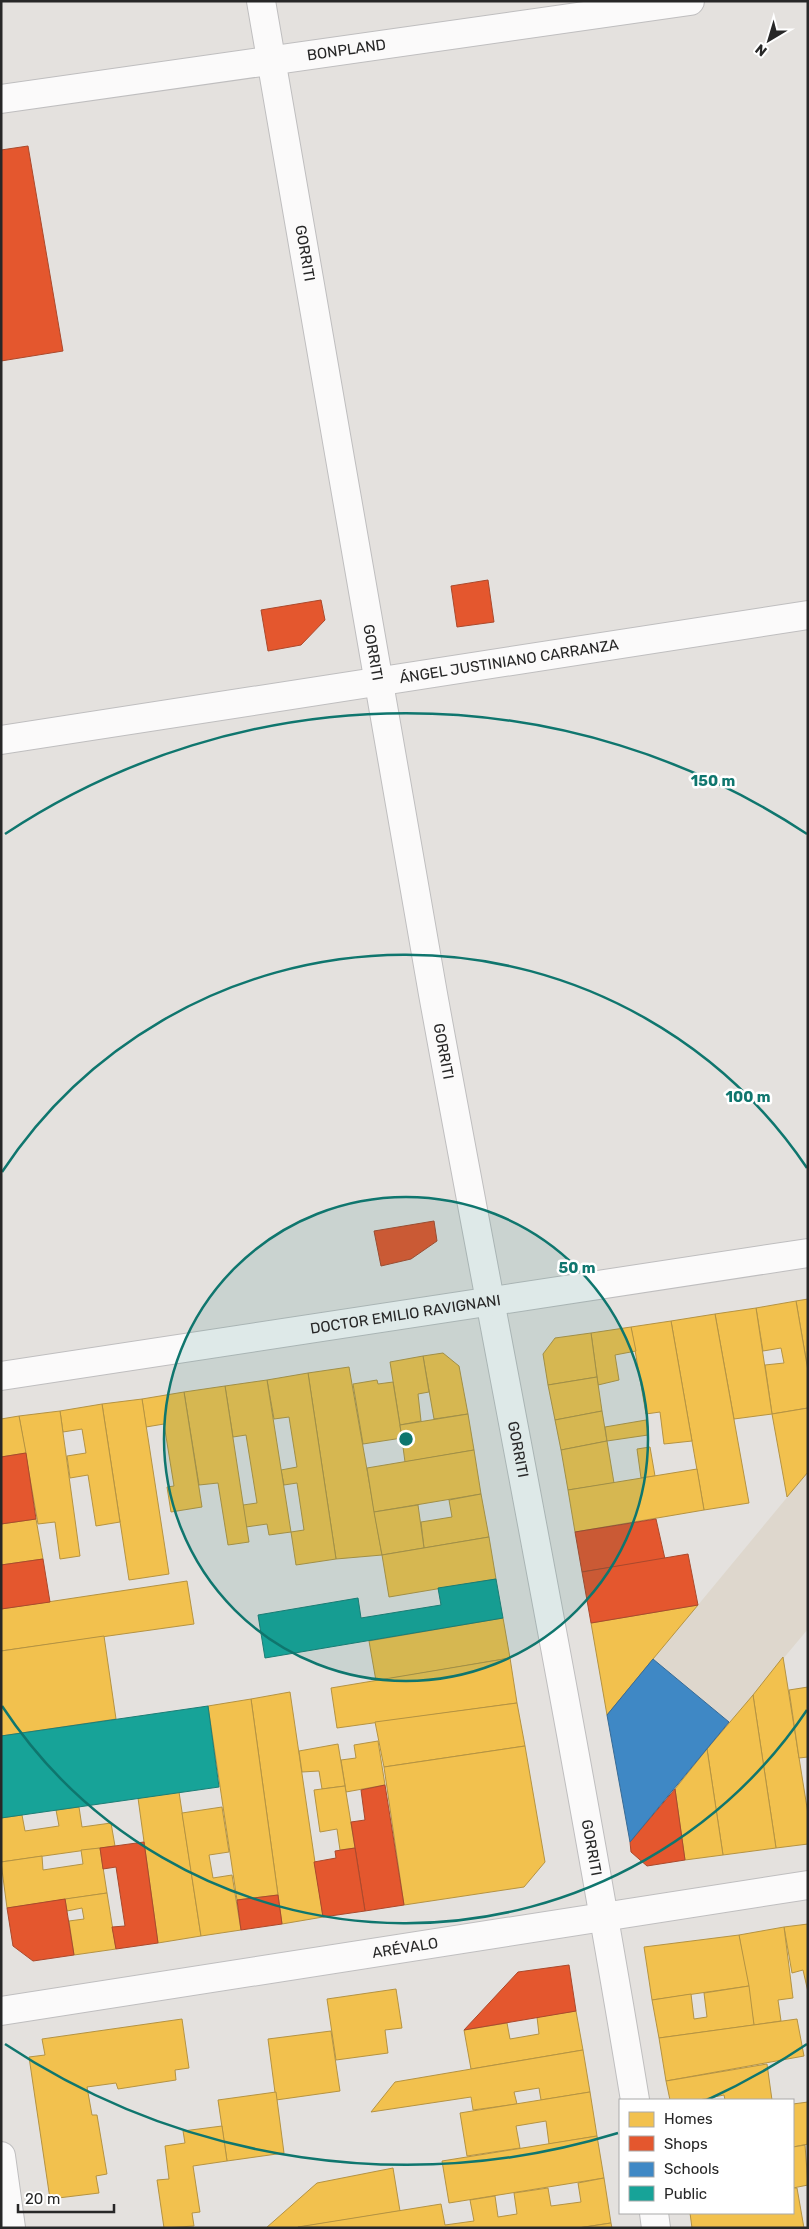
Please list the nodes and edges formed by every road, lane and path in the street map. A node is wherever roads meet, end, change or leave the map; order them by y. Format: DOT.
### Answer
graph roads {
  1 [pos="261,1"];
  2 [pos="690,1"];
  3 [pos="272,60"];
  4 [pos="1,99"];
  5 [pos="808,615"];
  6 [pos="376,683"];
  7 [pos="1,740"];
  8 [pos="808,1253"];
  9 [pos="489,1301"];
  10 [pos="1,1376"];
  11 [pos="808,1885"];
  12 [pos="605,1916"];
  13 [pos="1,2011"];
  14 [pos="635,2099"];
  15 [pos="1,2156"];
  16 [pos="654,2214"];
  17 [pos="11,2228"];
  18 [pos="656,2228"];
  1 -- 3 [label="street, GORRITI"];
  2 -- 3 [label="street, BONPLAND"];
  3 -- 4 [label="street, BONPLAND"];
  3 -- 6 [label="street, GORRITI"];
  5 -- 6 [label="street, ÁNGEL JUSTINIANO CARRANZA"];
  6 -- 7 [label="street, ÁNGEL JUSTINIANO CARRANZA"];
  6 -- 9 [label="street, GORRITI"];
  8 -- 9 [label="street, DOCTOR EMILIO RAVIGNANI"];
  9 -- 10 [label="street, DOCTOR EMILIO RAVIGNANI"];
  9 -- 12 [label="street, GORRITI"];
  11 -- 12 [label="street, ARÉVALO"];
  12 -- 13 [label="street, ARÉVALO"];
  12 -- 14 [label="street, GORRITI"];
  15 -- 17 [label="street"];
  16 -- 18 [label="street"];
}
